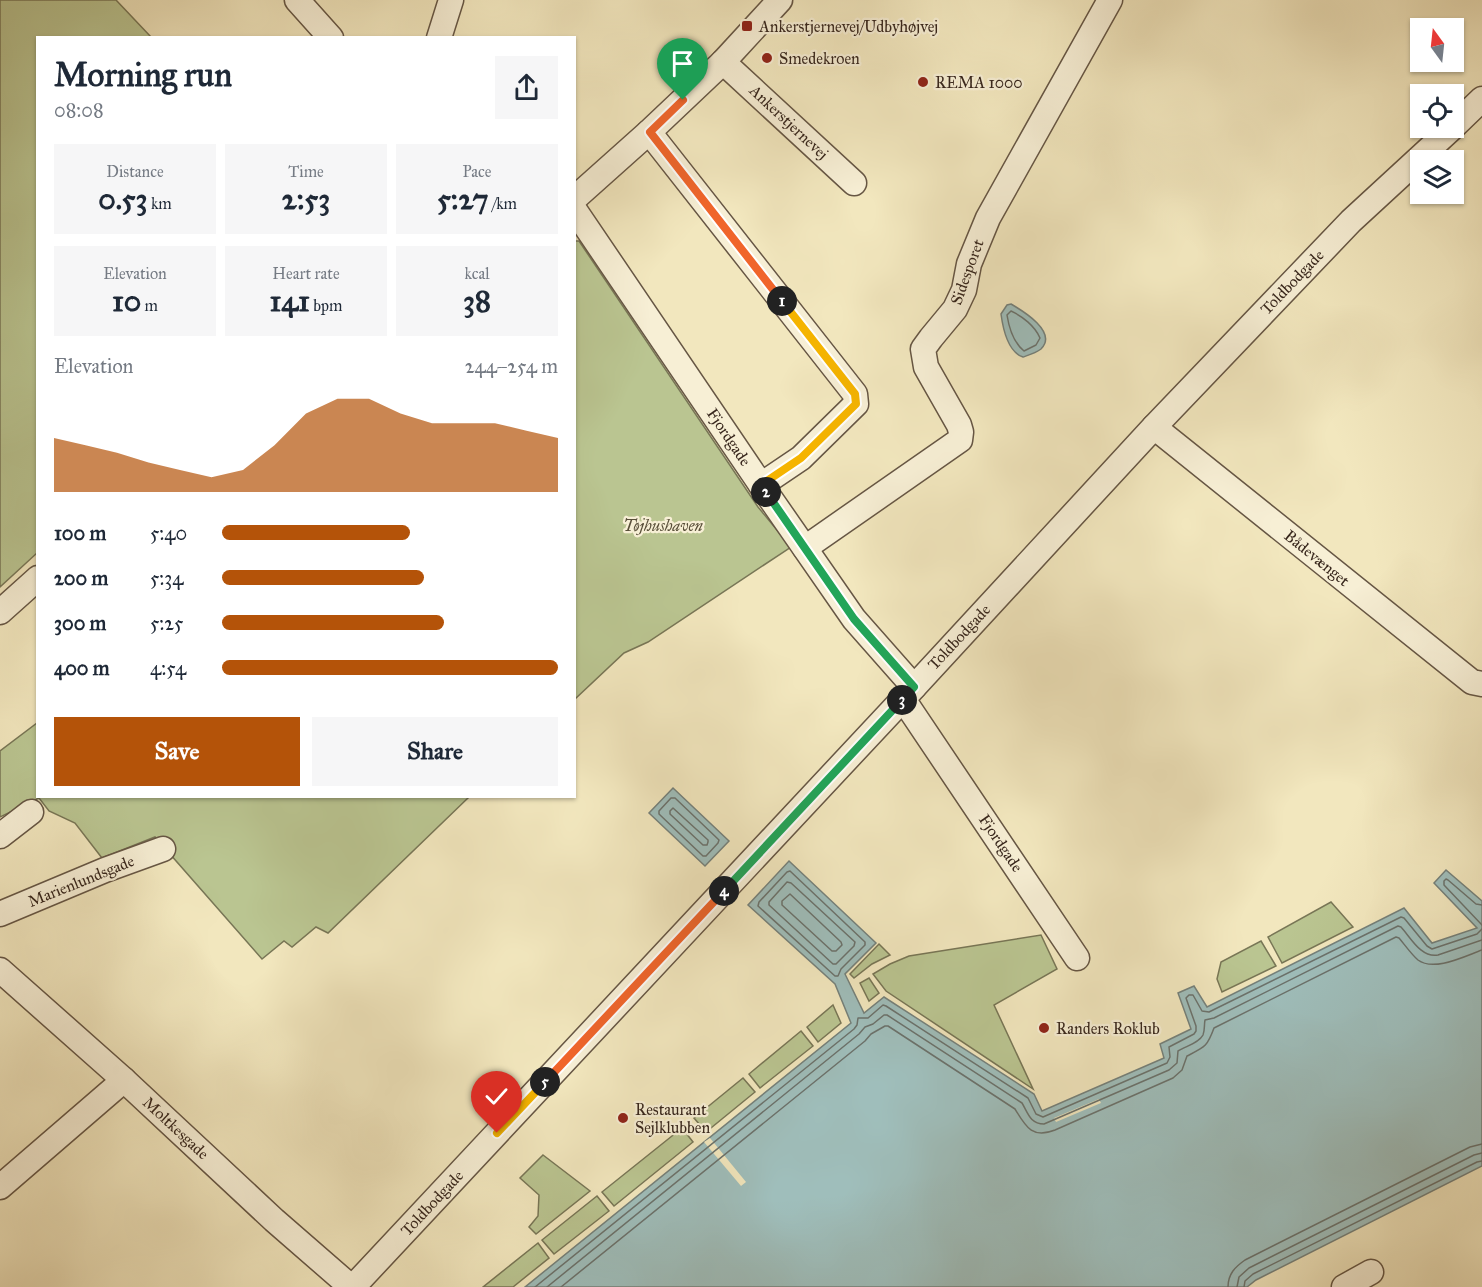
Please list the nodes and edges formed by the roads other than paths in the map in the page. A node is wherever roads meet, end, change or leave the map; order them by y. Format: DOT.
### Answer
graph roads {
  1 [pos="297,0"];
  2 [pos="452,0"];
  3 [pos="780,0"];
  4 [pos="1110,0"];
  5 [pos="329,36"];
  6 [pos="440,36"];
  7 [pos="723,62"];
  8 [pos="1482,99"];
  9 [pos="1464,116"];
  10 [pos="650,132"];
  11 [pos="1441,138"];
  12 [pos="854,183"];
  13 [pos="576,197"];
  14 [pos="576,212"];
  15 [pos="1154,427"];
  16 [pos="761,485"];
  17 [pos="805,548"];
  18 [pos="36,580"];
  19 [pos="0,612"];
  20 [pos="1482,684"];
  21 [pos="908,693"];
  22 [pos="31,812"];
  23 [pos="0,836"];
  24 [pos="163,849"];
  25 [pos="0,914"];
  26 [pos="1077,958"];
  27 [pos="0,970"];
  28 [pos="124,1080"];
  29 [pos="0,1187"];
  30 [pos="1371,1272"];
  31 [pos="352,1287"];
  32 [pos="1344,1287"];
  1 -- 5 [label="street"];
  2 -- 6 [label="street"];
  3 -- 7 [label="street"];
  4 -- 17 [label="street, Sidesporet"];
  7 -- 10 [label="street"];
  7 -- 12 [label="street, Ankerstjernevej"];
  8 -- 9 [label="street, Toldbodgade"];
  10 -- 13 [label="street"];
  10 -- 16 [label="street"];
  11 -- 15 [label="street, Toldbodgade"];
  14 -- 16 [label="street, Fjordgade"];
  15 -- 20 [label="street, Bådevænget"];
  15 -- 21 [label="street, Toldbodgade"];
  16 -- 17 [label="street, Fjordgade"];
  17 -- 21 [label="street, Fjordgade"];
  18 -- 19 [label="street"];
  21 -- 26 [label="street, Fjordgade"];
  21 -- 31 [label="street, Toldbodgade"];
  22 -- 23 [label="street"];
  24 -- 25 [label="street, Marienlundsgade"];
  27 -- 28 [label="street, Moltkesgade"];
  28 -- 29 [label="street"];
  28 -- 31 [label="street, Moltkesgade"];
  30 -- 32 [label="street"];
}
